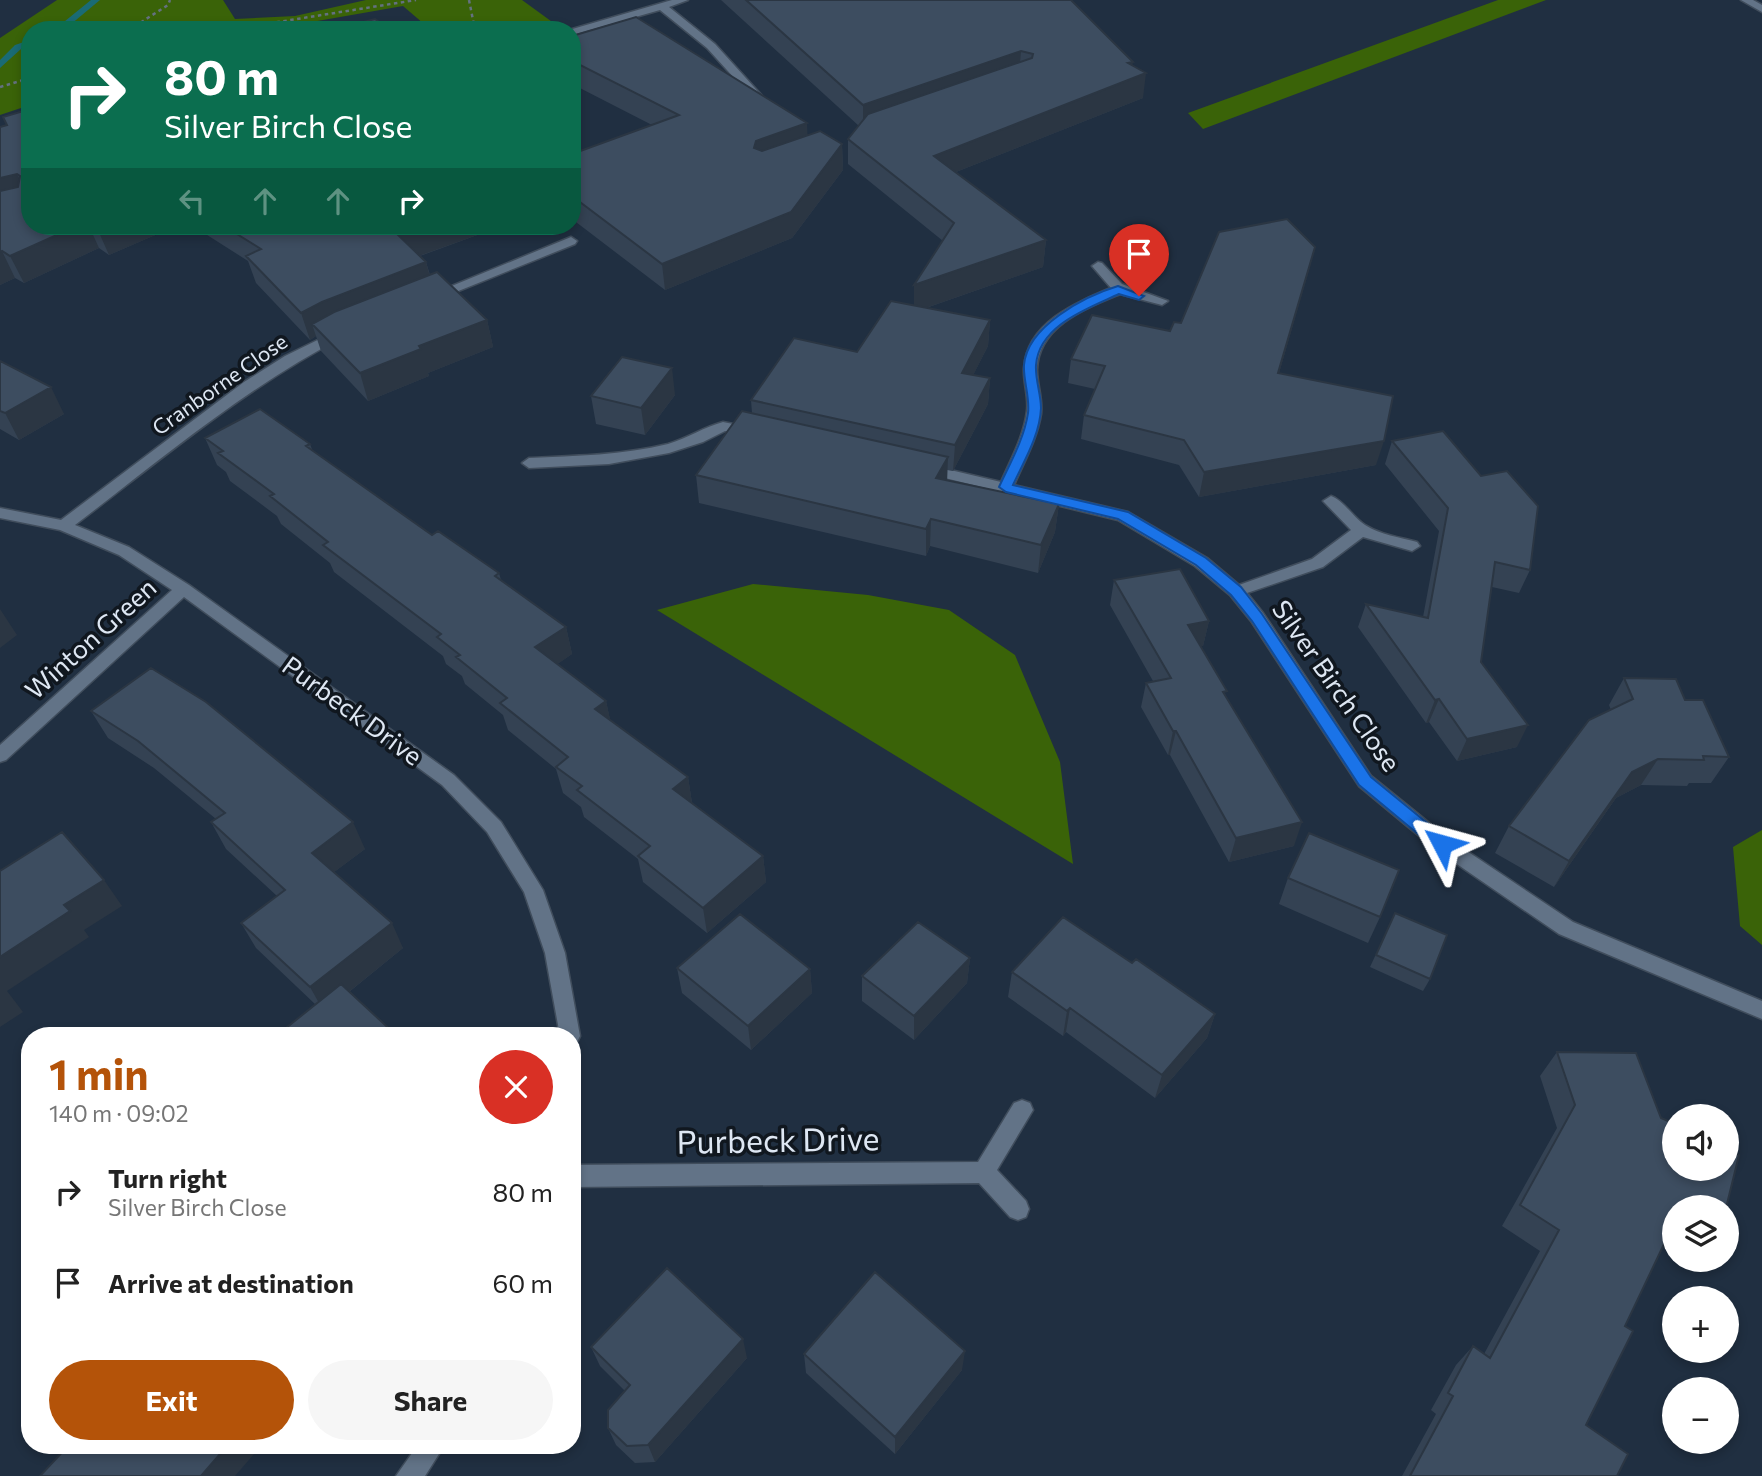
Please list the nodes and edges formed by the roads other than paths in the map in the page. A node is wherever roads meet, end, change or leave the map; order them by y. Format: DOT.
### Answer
graph roads {
  1 [pos="683,0"];
  2 [pos="1746,0"];
  3 [pos="661,6"];
  4 [pos="1762,9"];
  5 [pos="581,29"];
  6 [pos="770,108"];
  7 [pos="583,250"];
  8 [pos="1098,266"];
  9 [pos="1118,290"];
  10 [pos="1162,301"];
  11 [pos="415,303"];
  12 [pos="350,329"];
  13 [pos="762,434"];
  14 [pos="529,463"];
  15 [pos="907,466"];
  16 [pos="1006,487"];
  17 [pos="1331,500"];
  18 [pos="0,513"];
  19 [pos="64,526"];
  20 [pos="1360,531"];
  21 [pos="1412,546"];
  22 [pos="183,589"];
  23 [pos="1236,591"];
  24 [pos="0,755"];
  25 [pos="1762,1010"];
  26 [pos="568,1027"];
  27 [pos="1022,1110"];
  28 [pos="984,1172"];
  29 [pos="581,1176"];
  30 [pos="1018,1209"];
  31 [pos="426,1454"];
  32 [pos="409,1476"];
  1 -- 3 [label="street"];
  2 -- 4 [label="street"];
  3 -- 5 [label="street"];
  3 -- 6 [label="street"];
  7 -- 11 [label="street"];
  8 -- 9 [label="street"];
  9 -- 10 [label="street"];
  9 -- 16 [label="street"];
  12 -- 19 [label="street, Cranborne Close"];
  13 -- 14 [label="street"];
  15 -- 16 [label="street, Silver Birch Close"];
  16 -- 23 [label="street, Silver Birch Close"];
  17 -- 20 [label="street"];
  18 -- 19 [label="street, Purbeck Drive"];
  19 -- 22 [label="street, Purbeck Drive"];
  20 -- 21 [label="street"];
  20 -- 23 [label="street, Silver Birch Close"];
  22 -- 24 [label="street, Winton Green"];
  22 -- 26 [label="street, Purbeck Drive"];
  23 -- 25 [label="street, Silver Birch Close"];
  27 -- 28 [label="street"];
  28 -- 29 [label="street, Purbeck Drive"];
  28 -- 30 [label="street"];
  31 -- 32 [label="street"];
}
